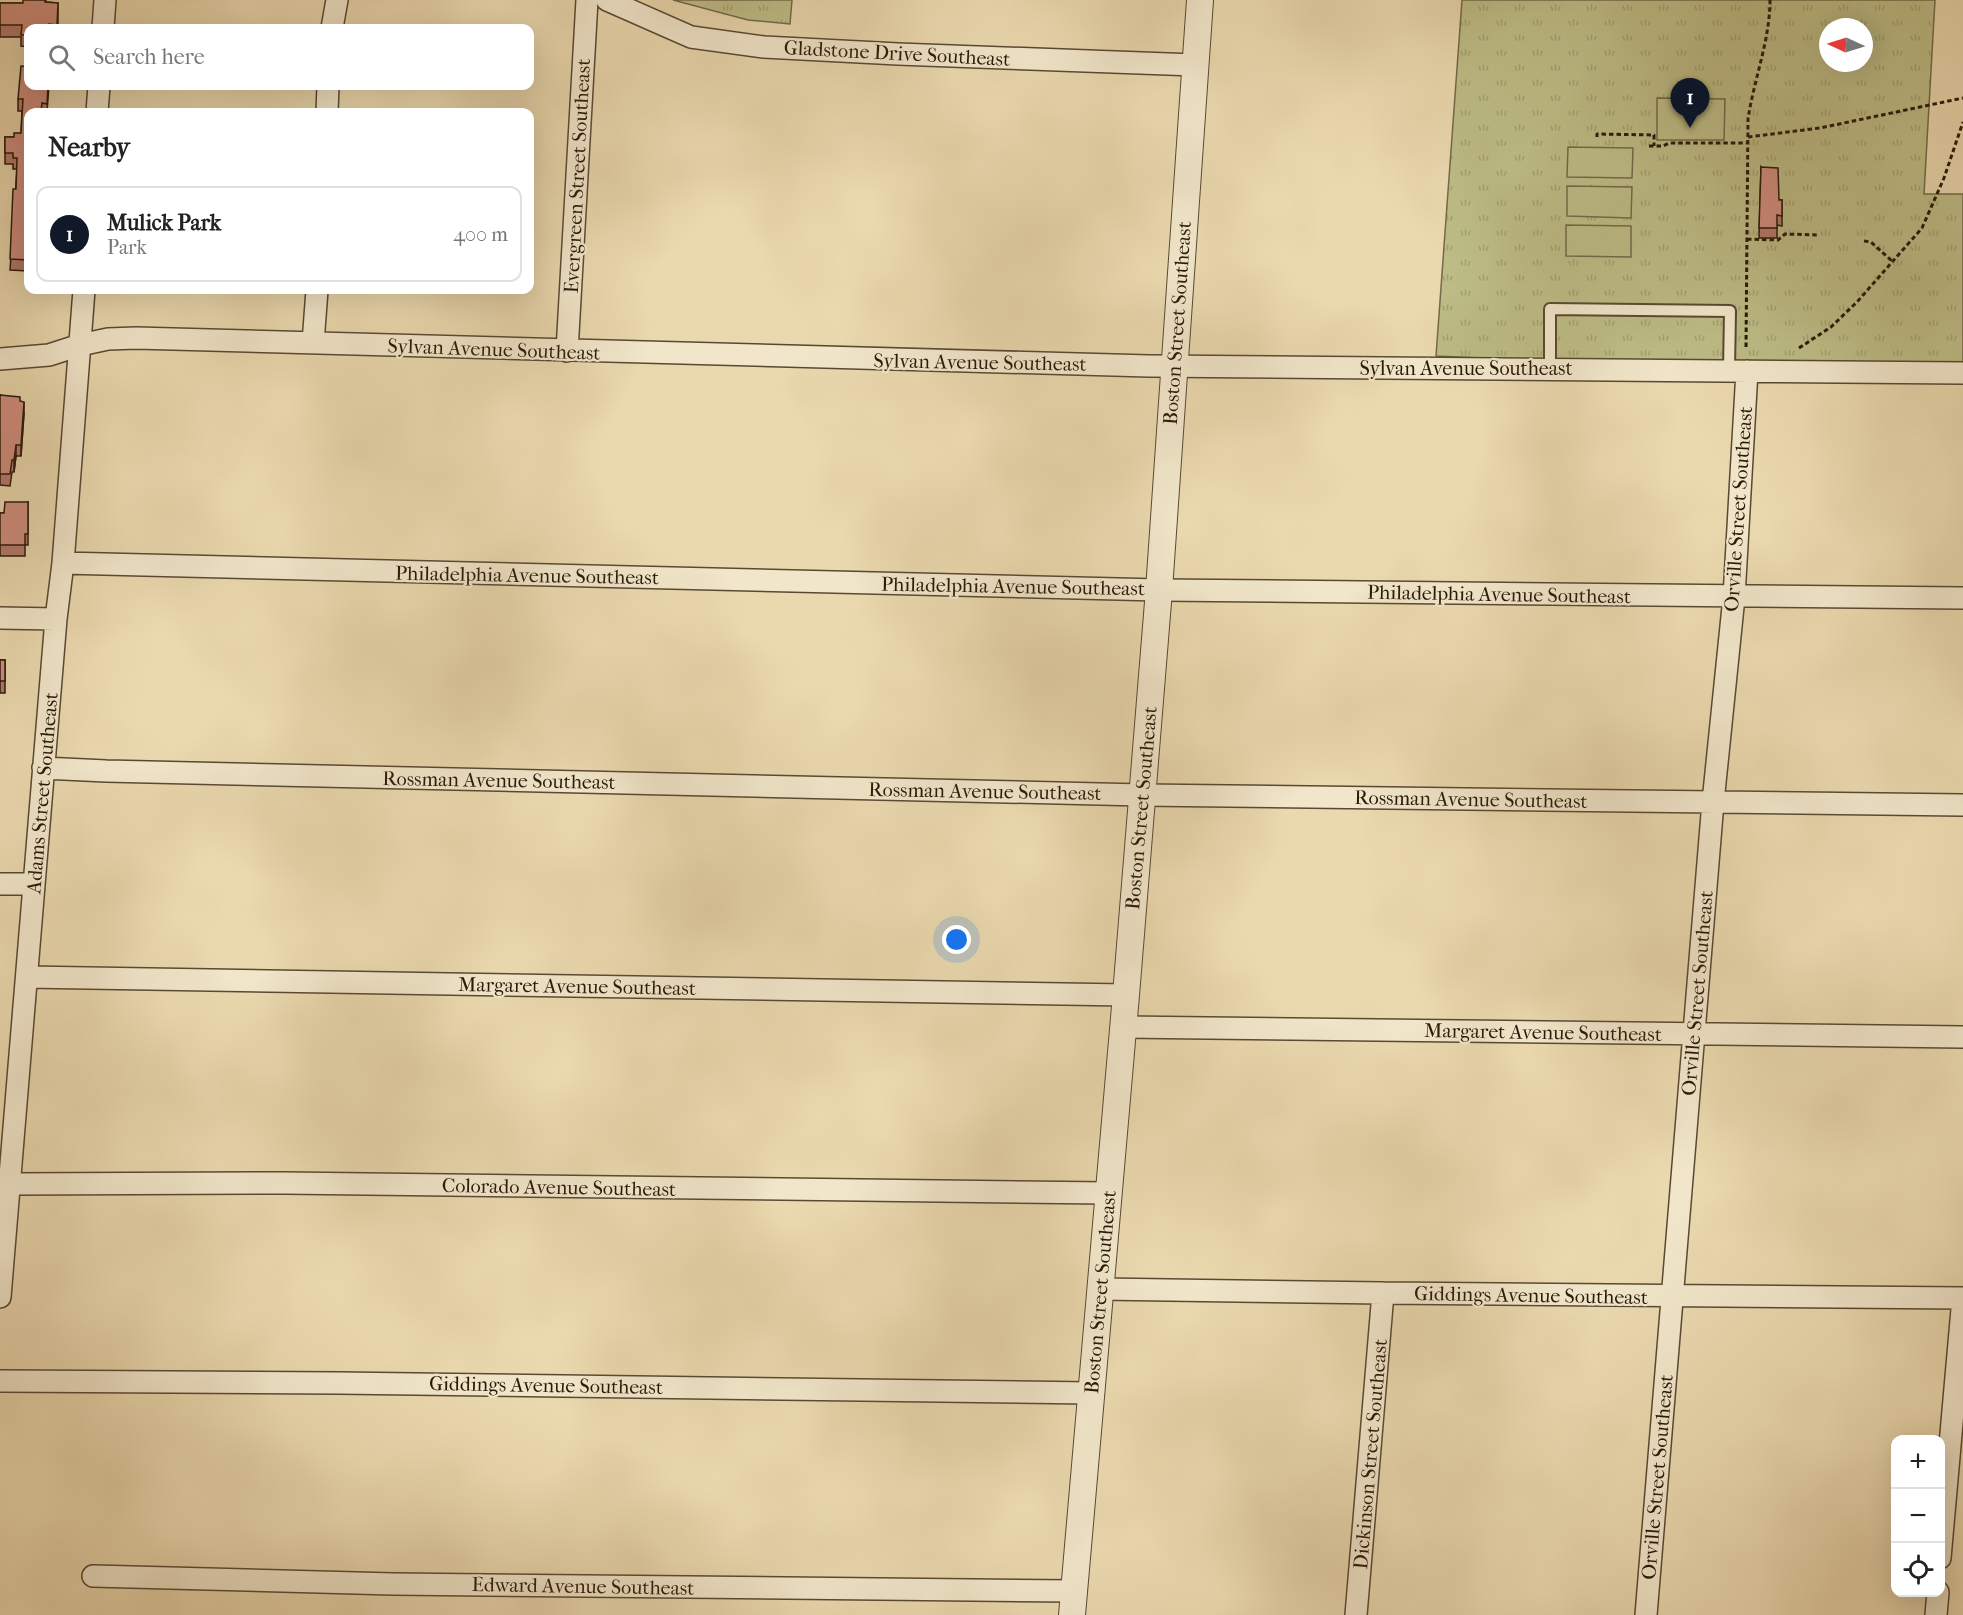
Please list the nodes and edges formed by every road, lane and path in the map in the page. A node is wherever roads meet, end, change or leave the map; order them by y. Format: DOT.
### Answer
graph roads {
  1 [pos="105,0"];
  2 [pos="337,0"];
  3 [pos="587,0"];
  4 [pos="607,0"];
  5 [pos="1200,0"];
  6 [pos="1770,0"];
  7 [pos="103,24"];
  8 [pos="333,24"];
  9 [pos="1195,65"];
  10 [pos="99,90"];
  11 [pos="328,90"];
  12 [pos="1963,98"];
  13 [pos="97,108"];
  14 [pos="327,108"];
  15 [pos="1963,122"];
  16 [pos="1597,137"];
  17 [pos="1748,137"];
  18 [pos="1748,143"];
  19 [pos="1649,146"];
  20 [pos="1654,146"];
  21 [pos="1818,235"];
  22 [pos="1747,239"];
  23 [pos="1864,241"];
  24 [pos="1893,261"];
  25 [pos="84,294"];
  26 [pos="316,294"];
  27 [pos="313,343"];
  28 [pos="80,345"];
  29 [pos="1746,347"];
  30 [pos="1799,348"];
  31 [pos="567,351"];
  32 [pos="0,359"];
  33 [pos="1174,366"];
  34 [pos="1550,369"];
  35 [pos="1738,371"];
  36 [pos="1963,373"];
  37 [pos="63,563"];
  38 [pos="1159,590"];
  39 [pos="1734,597"];
  40 [pos="1963,598"];
  41 [pos="0,618"];
  42 [pos="56,619"];
  43 [pos="43,768"];
  44 [pos="1142,795"];
  45 [pos="1713,802"];
  46 [pos="1963,805"];
  47 [pos="0,884"];
  48 [pos="34,884"];
  49 [pos="27,977"];
  50 [pos="1126,994"];
  51 [pos="1123,1027"];
  52 [pos="1693,1034"];
  53 [pos="1963,1037"];
  54 [pos="6,1152"];
  55 [pos="10,1184"];
  56 [pos="1108,1193"];
  57 [pos="1100,1289"];
  58 [pos="1383,1293"];
  59 [pos="0,1296"];
  60 [pos="1672,1296"];
  61 [pos="1963,1298"];
  62 [pos="0,1381"];
  63 [pos="1091,1393"];
  64 [pos="1942,1543"];
  65 [pos="93,1576"];
  66 [pos="1938,1597"];
  67 [pos="1073,1603"];
  68 [pos="1356,1615"];
  69 [pos="1646,1615"];
  70 [pos="1936,1615"];
  1 -- 7 [label="street"];
  2 -- 8 [label="street"];
  3 -- 31 [label="street, Evergreen Street Southeast"];
  4 -- 9 [label="street, Gladstone Drive Southeast"];
  5 -- 9 [label="street, Boston Street Southeast"];
  6 -- 17 [label="path"];
  9 -- 33 [label="street, Boston Street Southeast"];
  10 -- 13 [label="street"];
  11 -- 14 [label="street"];
  12 -- 17 [label="path"];
  15 -- 24 [label="path"];
  16 -- 20 [label="path"];
  17 -- 18 [label="path"];
  18 -- 20 [label="path"];
  18 -- 22 [label="path"];
  19 -- 20 [label="path"];
  21 -- 22 [label="path"];
  22 -- 29 [label="path"];
  23 -- 24 [label="path"];
  24 -- 30 [label="path"];
  25 -- 28 [label="street, Adams Street Southeast"];
  26 -- 27 [label="street"];
  27 -- 28 [label="street, Sylvan Avenue Southeast"];
  27 -- 31 [label="street, Sylvan Avenue Southeast"];
  28 -- 32 [label="street, Sylvan Avenue Southeast"];
  28 -- 37 [label="street, Adams Street Southeast"];
  31 -- 33 [label="street, Sylvan Avenue Southeast"];
  33 -- 34 [label="street, Sylvan Avenue Southeast"];
  33 -- 38 [label="street, Boston Street Southeast"];
  34 -- 35 [label="street, Sylvan Avenue Southeast"];
  34 -- 35 [label="lane"];
  35 -- 36 [label="street, Sylvan Avenue Southeast"];
  35 -- 39 [label="street, Orville Street Southeast"];
  37 -- 38 [label="street, Philadelphia Avenue Southeast"];
  37 -- 42 [label="street, Adams Street Southeast"];
  38 -- 39 [label="street, Philadelphia Avenue Southeast"];
  38 -- 44 [label="street, Boston Street Southeast"];
  39 -- 40 [label="street, Philadelphia Avenue Southeast"];
  39 -- 45 [label="street, Orville Street Southeast"];
  41 -- 42 [label="street"];
  42 -- 43 [label="street, Adams Street Southeast"];
  43 -- 44 [label="street, Rossman Avenue Southeast"];
  43 -- 48 [label="street, Adams Street Southeast"];
  44 -- 45 [label="street, Rossman Avenue Southeast"];
  44 -- 50 [label="street, Boston Street Southeast"];
  45 -- 46 [label="street, Rossman Avenue Southeast"];
  45 -- 52 [label="street, Orville Street Southeast"];
  47 -- 48 [label="street"];
  48 -- 49 [label="street, Adams Street Southeast"];
  49 -- 50 [label="street, Margaret Avenue Southeast"];
  49 -- 54 [label="street, Adams Street Southeast"];
  50 -- 51 [label="street, Boston Street Southeast"];
  51 -- 52 [label="street, Margaret Avenue Southeast"];
  51 -- 56 [label="street, Boston Street Southeast"];
  52 -- 53 [label="street, Margaret Avenue Southeast"];
  52 -- 60 [label="street, Orville Street Southeast"];
  54 -- 55 [label="street, Adams Street Southeast"];
  55 -- 56 [label="street, Colorado Avenue Southeast"];
  55 -- 59 [label="street, Adams Street Southeast"];
  56 -- 57 [label="street, Boston Street Southeast"];
  57 -- 58 [label="street, Giddings Avenue Southeast"];
  57 -- 63 [label="street, Boston Street Southeast"];
  58 -- 60 [label="street, Giddings Avenue Southeast"];
  58 -- 68 [label="street, Dickinson Street Southeast"];
  60 -- 61 [label="street, Giddings Avenue Southeast"];
  60 -- 69 [label="street, Orville Street Southeast"];
  61 -- 64 [label="street"];
  62 -- 63 [label="street, Giddings Avenue Southeast"];
  63 -- 67 [label="street, Boston Street Southeast"];
  65 -- 67 [label="street, Edward Avenue Southeast"];
  66 -- 70 [label="street"];
}
